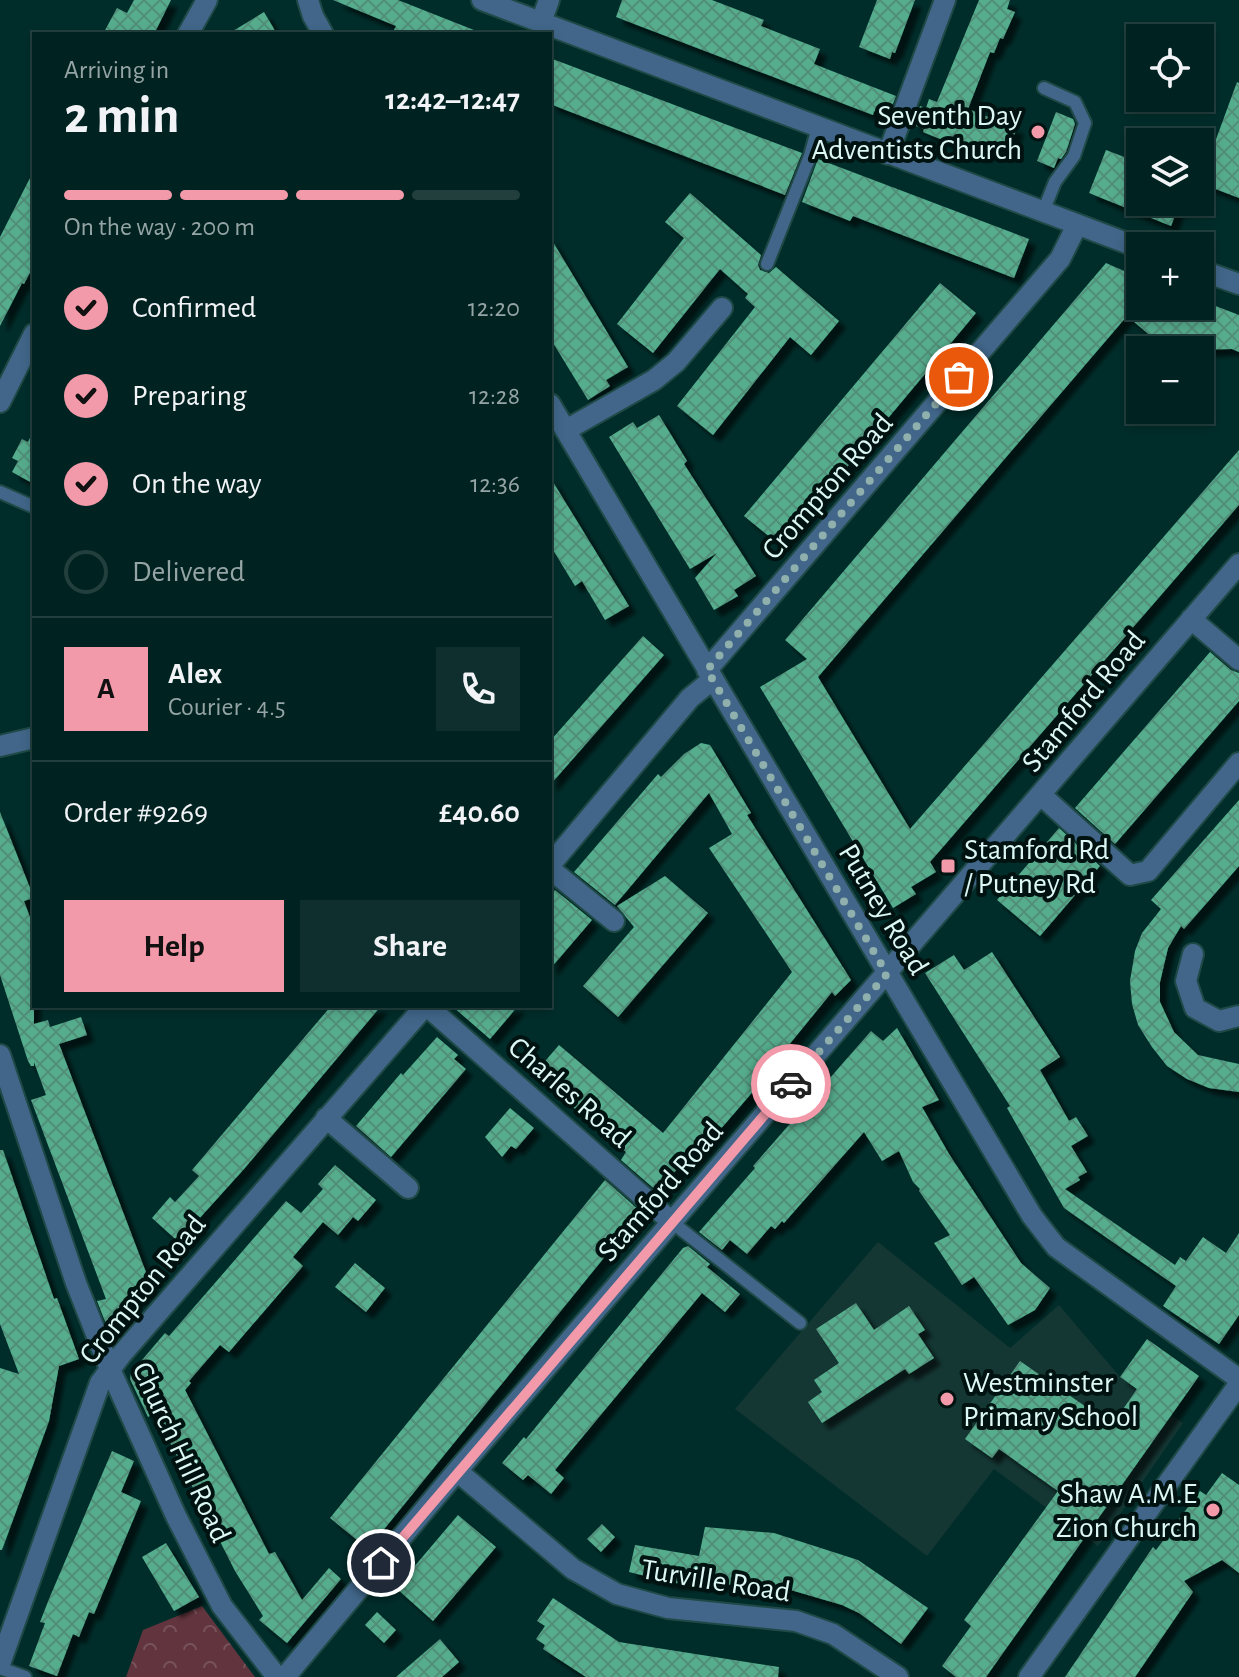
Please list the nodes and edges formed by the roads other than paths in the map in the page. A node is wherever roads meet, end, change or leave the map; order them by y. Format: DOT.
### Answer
graph roads {
  1 [pos="207,0"];
  2 [pos="308,0"];
  3 [pos="482,0"];
  4 [pos="549,0"];
  5 [pos="945,0"];
  6 [pos="541,22"];
  7 [pos="189,32"];
  8 [pos="322,32"];
  9 [pos="1044,88"];
  10 [pos="818,127"];
  11 [pos="888,154"];
  12 [pos="1043,212"];
  13 [pos="1077,225"];
  14 [pos="1126,243"];
  15 [pos="767,264"];
  16 [pos="1214,275"];
  17 [pos="1239,284"];
  18 [pos="722,308"];
  19 [pos="32,338"];
  20 [pos="0,402"];
  21 [pos="552,407"];
  22 [pos="566,430"];
  23 [pos="0,492"];
  24 [pos="32,506"];
  25 [pos="1239,564"];
  26 [pos="1191,619"];
  27 [pos="1239,660"];
  28 [pos="710,675"];
  29 [pos="32,738"];
  30 [pos="0,746"];
  31 [pos="1239,763"];
  32 [pos="1042,796"];
  33 [pos="552,865"];
  34 [pos="552,869"];
  35 [pos="614,921"];
  36 [pos="1193,954"];
  37 [pos="887,974"];
  38 [pos="424,1008"];
  39 [pos="428,1008"];
  40 [pos="1239,1016"];
  41 [pos="0,1055"];
  42 [pos="326,1118"];
  43 [pos="408,1188"];
  44 [pos="673,1223"];
  45 [pos="800,1323"];
  46 [pos="110,1369"];
  47 [pos="1239,1382"];
  48 [pos="457,1471"];
  49 [pos="0,1666"];
  50 [pos="25,1677"];
  51 [pos="277,1677"];
  52 [pos="285,1677"];
  53 [pos="898,1677"];
  54 [pos="1029,1677"];
  1 -- 7 [label="street"];
  2 -- 8 [label="street"];
  3 -- 6 [label="street"];
  4 -- 6 [label="street"];
  5 -- 11 [label="street"];
  6 -- 10 [label="street"];
  9 -- 12 [label="lane"];
  10 -- 11 [label="street"];
  10 -- 15 [label="lane"];
  11 -- 12 [label="street"];
  12 -- 13 [label="street"];
  13 -- 14 [label="street"];
  13 -- 28 [label="street, Crompton Road"];
  16 -- 17 [label="street"];
  18 -- 22 [label="street"];
  19 -- 20 [label="street"];
  21 -- 22 [label="street, Putney Road"];
  22 -- 28 [label="street, Putney Road"];
  23 -- 24 [label="lane"];
  25 -- 26 [label="street, Stamford Road"];
  26 -- 27 [label="street"];
  26 -- 32 [label="street, Stamford Road"];
  28 -- 33 [label="street, Crompton Road"];
  28 -- 37 [label="street, Putney Road"];
  29 -- 30 [label="street"];
  31 -- 32 [label="street"];
  32 -- 37 [label="street, Stamford Road"];
  34 -- 35 [label="street"];
  36 -- 40 [label="street"];
  37 -- 44 [label="street, Stamford Road"];
  37 -- 47 [label="street, Putney Road"];
  38 -- 42 [label="street, Crompton Road"];
  39 -- 44 [label="street, Charles Road"];
  41 -- 46 [label="street, Church Hill Road"];
  42 -- 43 [label="street"];
  42 -- 46 [label="street, Crompton Road"];
  44 -- 45 [label="lane"];
  44 -- 48 [label="street, Stamford Road"];
  46 -- 49 [label="street, Crompton Road"];
  46 -- 51 [label="street, Church Hill Road"];
  47 -- 54 [label="street"];
  48 -- 52 [label="street, Stamford Road"];
  48 -- 53 [label="street, Turville Road"];
  49 -- 50 [label="lane"];
}
